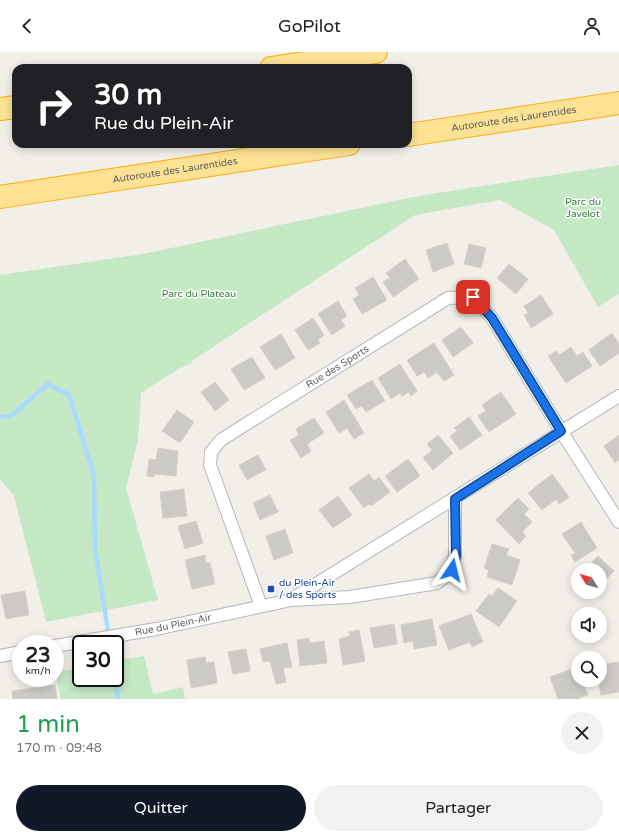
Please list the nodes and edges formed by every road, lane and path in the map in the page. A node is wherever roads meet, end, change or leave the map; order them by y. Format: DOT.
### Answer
graph roads {
  1 [pos="376,52"];
  2 [pos="297,64"];
  3 [pos="619,103"];
  4 [pos="12,108"];
  5 [pos="0,109"];
  6 [pos="412,134"];
  7 [pos="323,148"];
  8 [pos="0,197"];
  9 [pos="619,396"];
  10 [pos="561,431"];
  11 [pos="455,499"];
  12 [pos="619,522"];
  13 [pos="291,600"];
  14 [pos="261,606"];
  15 [pos="64,644"];
  16 [pos="12,654"];
  17 [pos="0,656"];
  1 -- 2 [label="highway"];
  3 -- 6 [label="highway, Autoroute des Laurentides"];
  4 -- 5 [label="highway"];
  7 -- 8 [label="highway, Autoroute des Laurentides"];
  9 -- 10 [label="street, Rue du Plein-Air"];
  10 -- 11 [label="street, Rue du Plein-Air"];
  10 -- 12 [label="street"];
  10 -- 14 [label="street, Rue des Sports"];
  11 -- 13 [label="street, Rue du Plein-Air"];
  11 -- 13 [label="street, Rue du Plein-Air"];
  13 -- 14 [label="street, Rue du Plein-Air"];
  14 -- 15 [label="street, Rue du Plein-Air"];
  16 -- 17 [label="street"];
}
